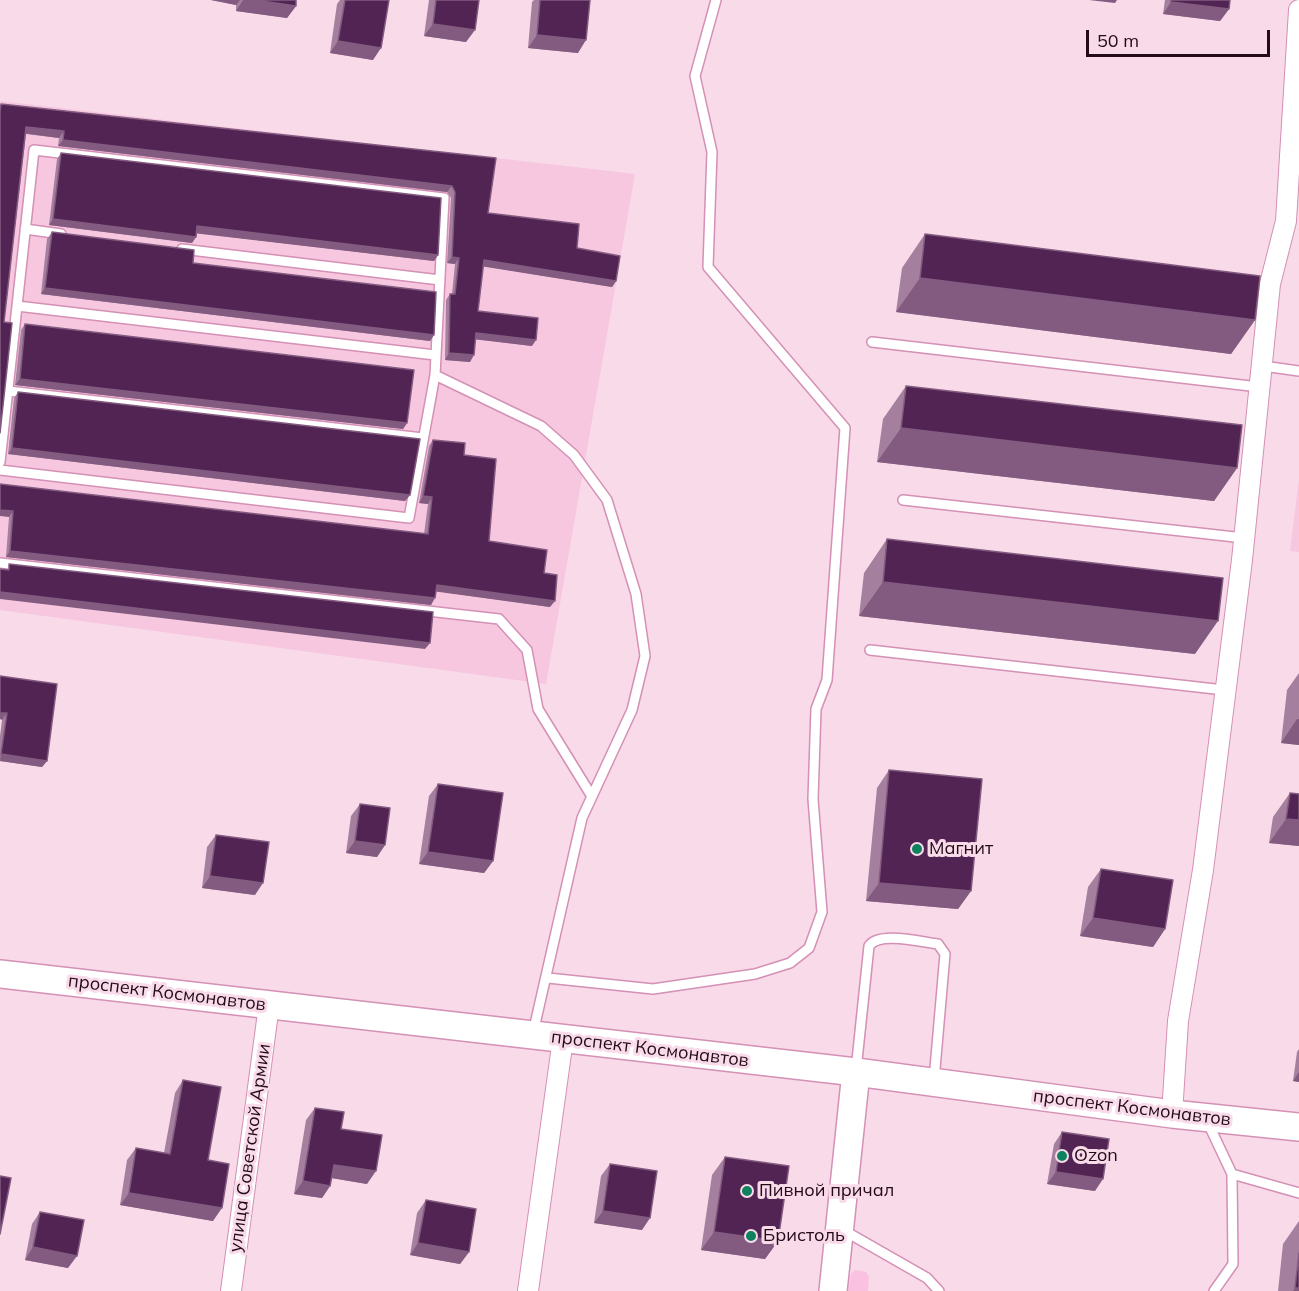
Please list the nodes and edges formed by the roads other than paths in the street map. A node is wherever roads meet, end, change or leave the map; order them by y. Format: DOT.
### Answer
graph roads {
  1 [pos="716,0"];
  2 [pos="1299,10"];
  3 [pos="1293,220"];
  4 [pos="25,229"];
  5 [pos="72,235"];
  6 [pos="167,247"];
  7 [pos="440,280"];
  8 [pos="17,306"];
  9 [pos="872,342"];
  10 [pos="435,355"];
  11 [pos="1263,366"];
  12 [pos="1299,371"];
  13 [pos="435,375"];
  14 [pos="1259,387"];
  15 [pos="8,390"];
  16 [pos="423,438"];
  17 [pos="0,462"];
  18 [pos="0,470"];
  19 [pos="903,500"];
  20 [pos="1244,538"];
  21 [pos="0,562"];
  22 [pos="870,650"];
  23 [pos="1224,690"];
  24 [pos="591,795"];
  25 [pos="0,974"];
  26 [pos="548,978"];
  27 [pos="269,1005"];
  28 [pos="533,1035"];
  29 [pos="563,1039"];
  30 [pos="856,1072"];
  31 [pos="934,1083"];
  32 [pos="1172,1114"];
  33 [pos="1205,1116"];
  34 [pos="1299,1127"];
  35 [pos="1232,1174"];
  36 [pos="1299,1193"];
  37 [pos="840,1228"];
  38 [pos="231,1291"];
  39 [pos="528,1291"];
  40 [pos="833,1291"];
  41 [pos="939,1291"];
  42 [pos="1214,1291"];
  1 -- 26 [label="lane"];
  2 -- 3 [label="street"];
  3 -- 11 [label="street"];
  4 -- 5 [label="lane"];
  4 -- 7 [label="lane"];
  4 -- 8 [label="lane"];
  6 -- 7 [label="lane"];
  7 -- 10 [label="lane"];
  8 -- 10 [label="lane"];
  8 -- 15 [label="lane"];
  9 -- 14 [label="lane"];
  10 -- 13 [label="lane"];
  11 -- 12 [label="lane"];
  11 -- 14 [label="street"];
  13 -- 16 [label="lane"];
  13 -- 24 [label="lane"];
  14 -- 20 [label="street"];
  15 -- 16 [label="lane"];
  15 -- 17 [label="lane"];
  16 -- 18 [label="lane"];
  19 -- 20 [label="lane"];
  20 -- 23 [label="street"];
  21 -- 24 [label="lane"];
  22 -- 23 [label="lane"];
  23 -- 32 [label="street"];
  24 -- 26 [label="lane"];
  25 -- 27 [label="main road, проспект Космонавтов"];
  26 -- 28 [label="lane"];
  27 -- 28 [label="main road, проспект Космонавтов"];
  27 -- 38 [label="street, улица Советской Армии"];
  28 -- 29 [label="main road, проспект Космонавтов"];
  29 -- 30 [label="main road, проспект Космонавтов"];
  29 -- 39 [label="street"];
  30 -- 31 [label="main road, проспект Космонавтов"];
  30 -- 31 [label="lane"];
  30 -- 37 [label="main road"];
  31 -- 32 [label="main road, проспект Космонавтов"];
  32 -- 33 [label="main road, проспект Космонавтов"];
  33 -- 34 [label="main road, проспект Космонавтов"];
  33 -- 35 [label="lane"];
  35 -- 36 [label="lane"];
  35 -- 42 [label="lane"];
  37 -- 40 [label="main road"];
  37 -- 41 [label="lane"];
}
